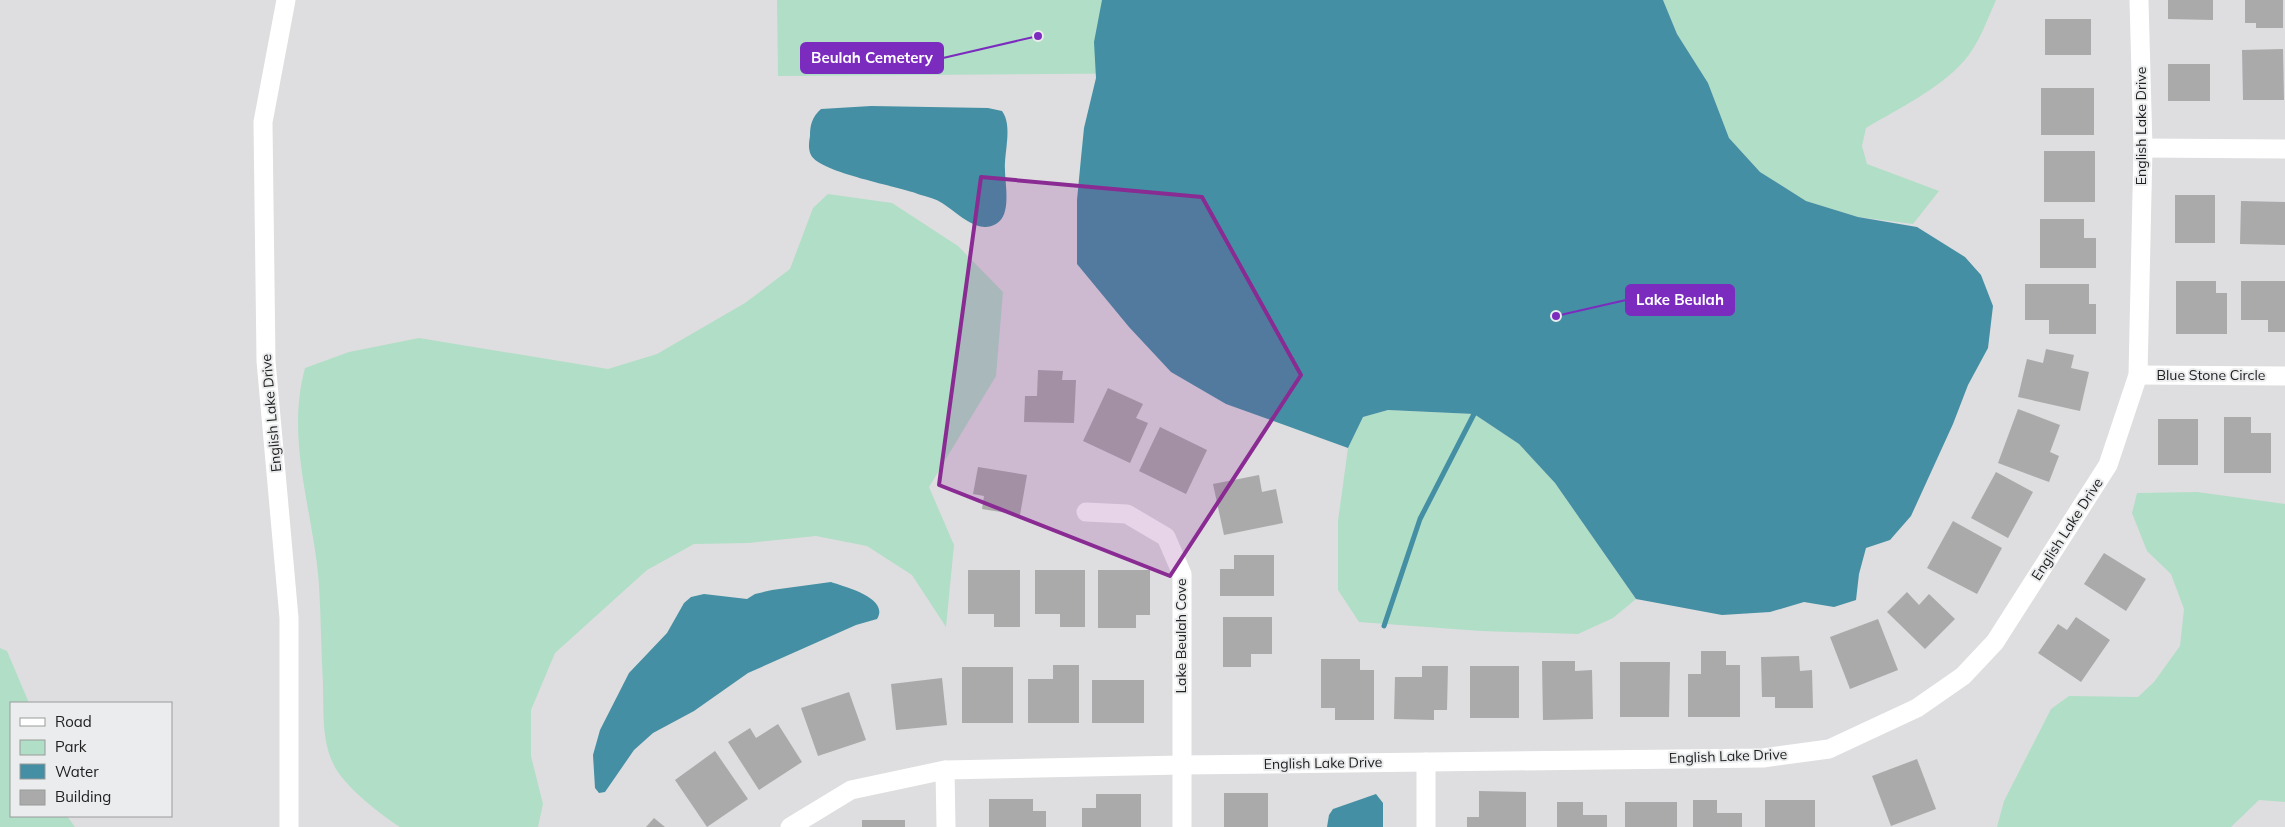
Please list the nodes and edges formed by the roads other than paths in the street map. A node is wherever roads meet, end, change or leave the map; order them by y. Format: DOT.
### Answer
graph roads {
  1 [pos="286,0"];
  2 [pos="2139,0"];
  3 [pos="2142,148"];
  4 [pos="2285,149"];
  5 [pos="2138,375"];
  6 [pos="2285,376"];
  7 [pos="1086,512"];
  8 [pos="1426,762"];
  9 [pos="1181,765"];
  10 [pos="946,770"];
  11 [pos="289,827"];
  12 [pos="790,827"];
  13 [pos="946,827"];
  14 [pos="1182,827"];
  15 [pos="1426,827"];
  1 -- 11 [label="street, English Lake Drive"];
  2 -- 3 [label="street, English Lake Drive"];
  3 -- 4 [label="street"];
  3 -- 5 [label="street, English Lake Drive"];
  5 -- 6 [label="street, Blue Stone Circle"];
  5 -- 8 [label="street, English Lake Drive"];
  7 -- 9 [label="street, Lake Beulah Cove"];
  8 -- 9 [label="street, English Lake Drive"];
  8 -- 15 [label="street"];
  9 -- 10 [label="street, English Lake Drive"];
  9 -- 14 [label="street, Lake Beulah Cove"];
  10 -- 12 [label="street, English Lake Drive"];
  10 -- 13 [label="street"];
}
